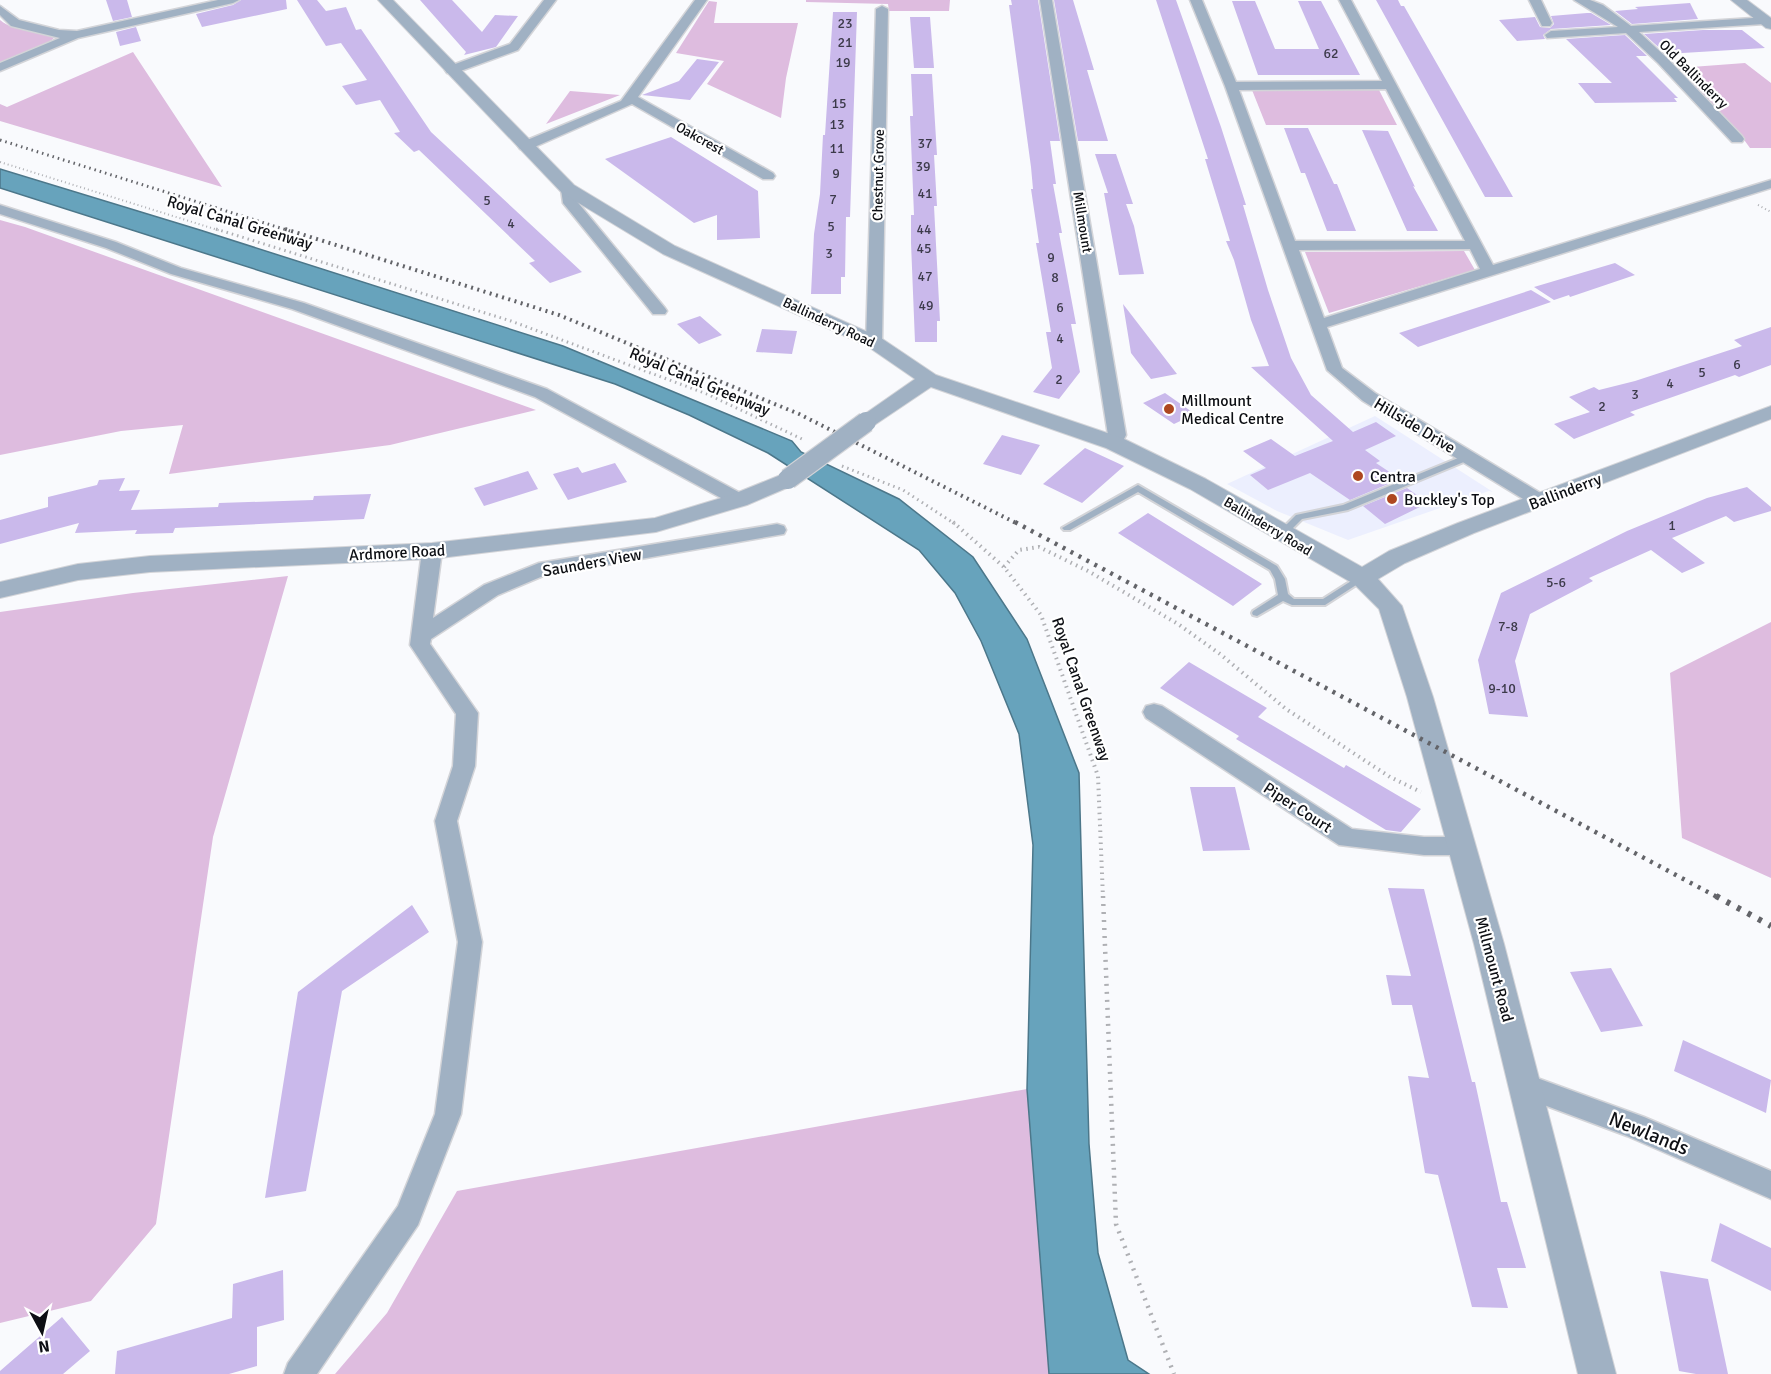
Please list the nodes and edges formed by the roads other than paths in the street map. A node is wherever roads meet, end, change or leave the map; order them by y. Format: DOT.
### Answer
graph roads {
  1 [pos="233,0"];
  2 [pos="385,0"];
  3 [pos="550,0"];
  4 [pos="701,0"];
  5 [pos="1046,0"];
  6 [pos="1196,0"];
  7 [pos="1345,0"];
  8 [pos="1534,0"];
  9 [pos="1580,0"];
  10 [pos="1738,0"];
  11 [pos="0,9"];
  12 [pos="882,9"];
  13 [pos="1768,23"];
  14 [pos="1629,30"];
  15 [pos="77,34"];
  16 [pos="0,67"];
  17 [pos="451,70"];
  18 [pos="1391,85"];
  19 [pos="1231,86"];
  20 [pos="632,99"];
  21 [pos="1737,139"];
  22 [pos="525,146"];
  23 [pos="768,176"];
  24 [pos="1769,184"];
  25 [pos="568,189"];
  26 [pos="0,208"];
  27 [pos="1475,245"];
  28 [pos="1290,246"];
  29 [pos="1489,271"];
  30 [pos="659,311"];
  31 [pos="1317,325"];
  32 [pos="874,342"];
  33 [pos="929,379"];
  34 [pos="1771,412"];
  35 [pos="1114,443"];
  36 [pos="1467,457"];
  37 [pos="739,500"];
  38 [pos="1540,501"];
  39 [pos="1067,528"];
  40 [pos="777,530"];
  41 [pos="1282,534"];
  42 [pos="432,551"];
  43 [pos="1362,578"];
  44 [pos="0,590"];
  45 [pos="1283,596"];
  46 [pos="1257,613"];
  47 [pos="422,635"];
  48 [pos="1154,712"];
  49 [pos="1461,846"];
  50 [pos="1526,1086"];
  51 [pos="1771,1185"];
  52 [pos="299,1374"];
  53 [pos="1597,1374"];
  1 -- 15 [label="street"];
  2 -- 17 [label="street, Ballinderry Road"];
  3 -- 17 [label="street"];
  4 -- 20 [label="street"];
  5 -- 35 [label="street, Millmount"];
  6 -- 19 [label="street, Hillside Drive"];
  7 -- 18 [label="street"];
  8 -- 14 [label="street, Old Ballinderry"];
  9 -- 14 [label="street"];
  10 -- 13 [label="street"];
  11 -- 15 [label="street"];
  12 -- 32 [label="street, Chestnut Grove"];
  13 -- 14 [label="street, Old Ballinderry"];
  14 -- 21 [label="street, Old Ballinderry"];
  15 -- 16 [label="street"];
  17 -- 22 [label="street, Ballinderry Road"];
  18 -- 19 [label="street"];
  18 -- 27 [label="street"];
  19 -- 28 [label="street, Hillside Drive"];
  20 -- 22 [label="street"];
  20 -- 23 [label="street, Oakcrest"];
  22 -- 25 [label="street, Ballinderry Road"];
  24 -- 29 [label="street"];
  25 -- 30 [label="street"];
  25 -- 32 [label="street, Ballinderry Road"];
  26 -- 37 [label="street"];
  27 -- 28 [label="street"];
  27 -- 29 [label="street"];
  28 -- 31 [label="street, Hillside Drive"];
  29 -- 31 [label="street"];
  31 -- 36 [label="street, Hillside Drive"];
  32 -- 33 [label="street, Ballinderry Road"];
  33 -- 35 [label="street, Ballinderry Road"];
  33 -- 37 [label="street, Ardmore Road, bridge"];
  34 -- 38 [label="street, Ballinderry"];
  35 -- 41 [label="street, Ballinderry Road"];
  36 -- 38 [label="street, Hillside Drive"];
  36 -- 41 [label="lane"];
  37 -- 42 [label="street, Ardmore Road"];
  38 -- 43 [label="street, Ballinderry"];
  39 -- 45 [label="lane"];
  40 -- 47 [label="street, Saunders View"];
  41 -- 43 [label="street, Ballinderry Road"];
  42 -- 44 [label="street, Ardmore Road"];
  42 -- 47 [label="street"];
  43 -- 45 [label="lane"];
  43 -- 49 [label="street, Millmount Road"];
  45 -- 46 [label="lane"];
  47 -- 52 [label="street"];
  48 -- 49 [label="street, Piper Court"];
  49 -- 50 [label="street, Millmount Road"];
  50 -- 51 [label="street, Newlands"];
  50 -- 53 [label="street, Millmount Road"];
}
